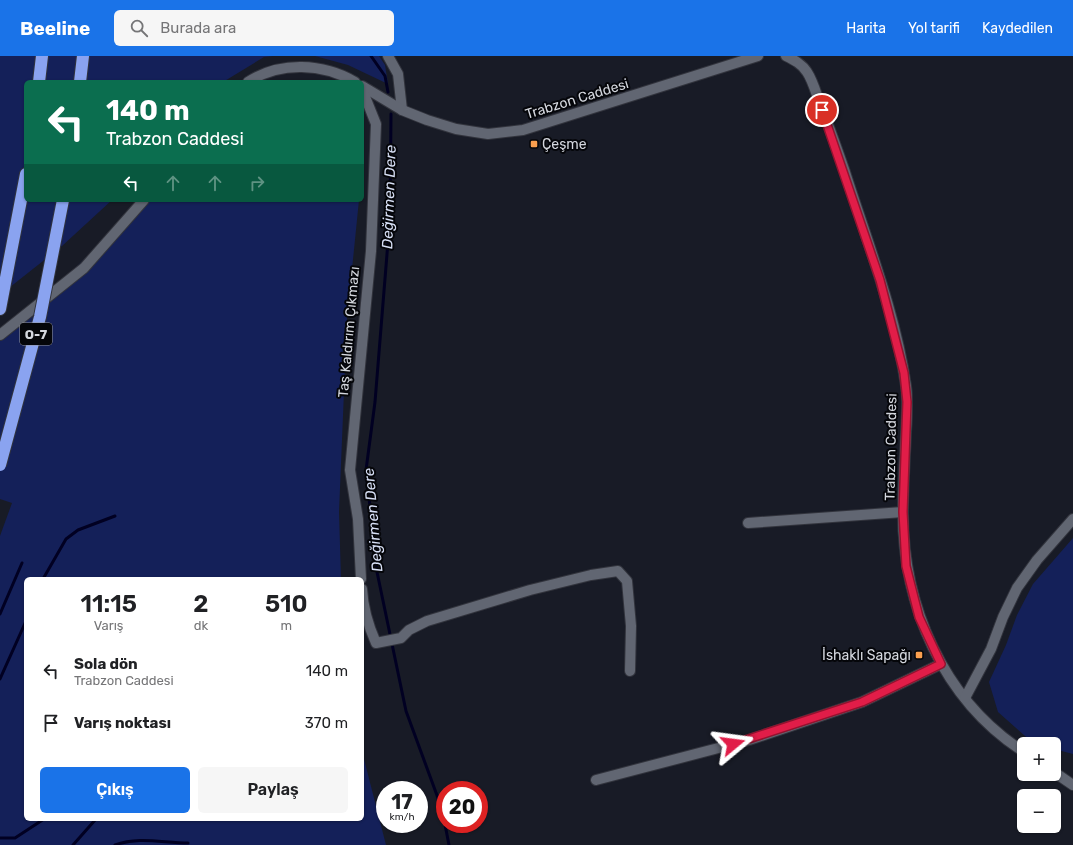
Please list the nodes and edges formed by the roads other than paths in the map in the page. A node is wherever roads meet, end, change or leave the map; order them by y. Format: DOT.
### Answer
graph roads {
  1 [pos="42,56"];
  2 [pos="83,56"];
  3 [pos="388,56"];
  4 [pos="758,56"];
  5 [pos="786,56"];
  6 [pos="39,80"];
  7 [pos="80,80"];
  8 [pos="251,80"];
  9 [pos="352,80"];
  10 [pos="364,89"];
  11 [pos="364,93"];
  12 [pos="402,110"];
  13 [pos="24,184"];
  14 [pos="63,202"];
  15 [pos="142,202"];
  16 [pos="0,309"];
  17 [pos="0,335"];
  18 [pos="0,465"];
  19 [pos="903,512"];
  20 [pos="1073,519"];
  21 [pos="748,523"];
  22 [pos="362,577"];
  23 [pos="364,606"];
  24 [pos="941,664"];
  25 [pos="630,671"];
  26 [pos="965,698"];
  27 [pos="1017,747"];
  28 [pos="1061,777"];
  29 [pos="596,780"];
  30 [pos="1073,785"];
  1 -- 6 [label="highway"];
  2 -- 7 [label="highway"];
  3 -- 12 [label="street"];
  4 -- 12 [label="street, Trabzon Caddesi"];
  5 -- 19 [label="street, Trabzon Caddesi"];
  8 -- 9 [label="street"];
  10 -- 12 [label="street, Trabzon Caddesi"];
  11 -- 22 [label="street, Taş Kaldırım Çıkmazı"];
  13 -- 16 [label="highway"];
  14 -- 18 [label="highway, O-7, bridge"];
  15 -- 17 [label="street"];
  19 -- 21 [label="street"];
  19 -- 24 [label="street, Trabzon Caddesi"];
  20 -- 26 [label="street"];
  23 -- 25 [label="street"];
  24 -- 26 [label="street, Trabzon Caddesi"];
  24 -- 29 [label="street"];
  26 -- 27 [label="street, Trabzon Caddesi"];
  28 -- 30 [label="street"];
}
